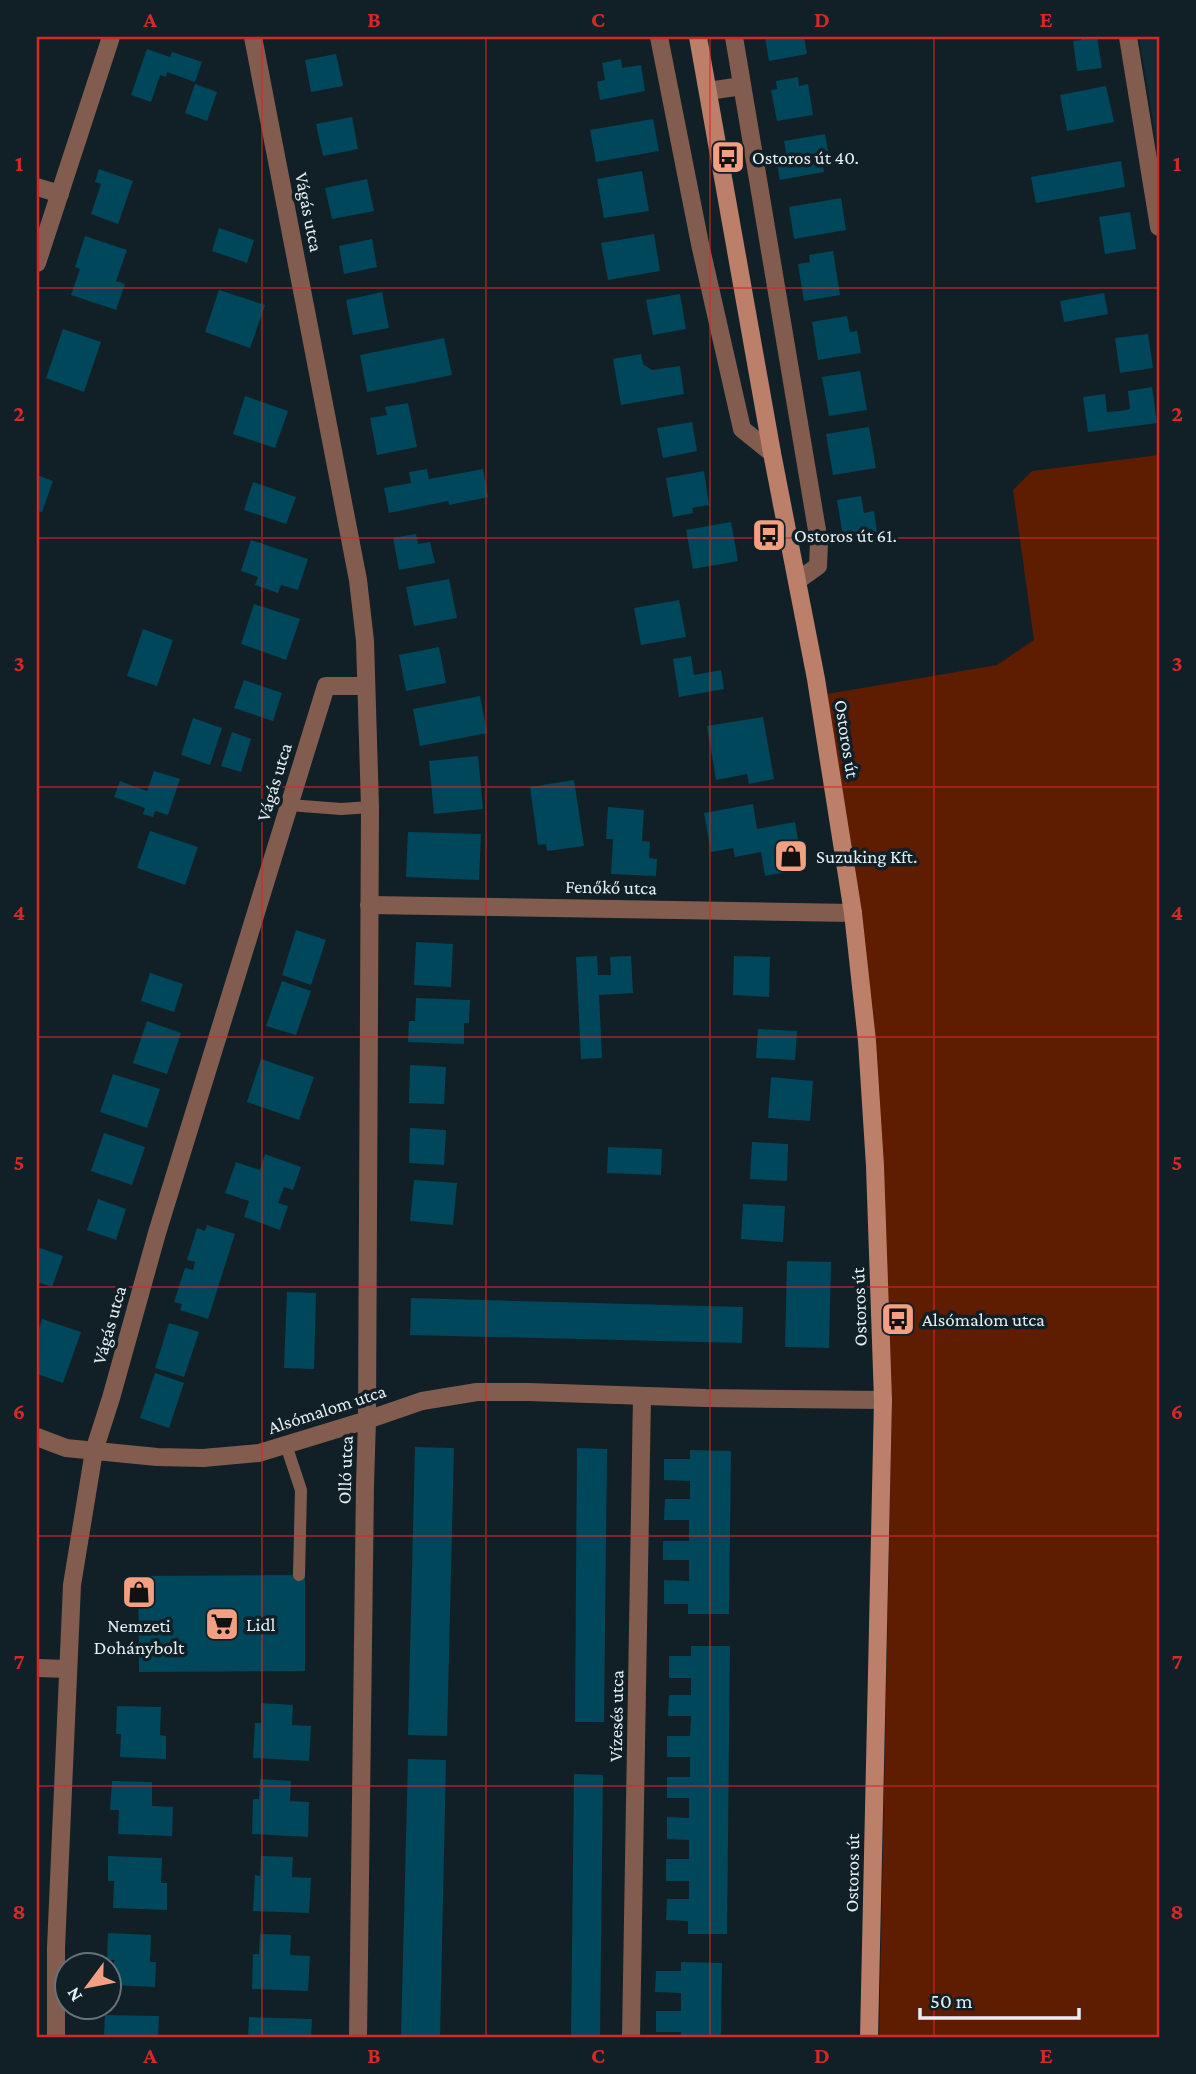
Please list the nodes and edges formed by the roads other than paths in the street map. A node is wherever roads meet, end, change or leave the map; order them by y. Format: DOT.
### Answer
graph roads {
  1 [pos="111,37"];
  2 [pos="253,37"];
  3 [pos="659,37"];
  4 [pos="698,37"];
  5 [pos="734,37"];
  6 [pos="1128,37"];
  7 [pos="742,86"];
  8 [pos="708,91"];
  9 [pos="37,187"];
  10 [pos="60,194"];
  11 [pos="1159,228"];
  12 [pos="37,263"];
  13 [pos="772,453"];
  14 [pos="797,581"];
  15 [pos="366,686"];
  16 [pos="289,805"];
  17 [pos="370,807"];
  18 [pos="369,905"];
  19 [pos="853,913"];
  20 [pos="642,1396"];
  21 [pos="883,1400"];
  22 [pos="367,1420"];
  23 [pos="37,1437"];
  24 [pos="286,1445"];
  25 [pos="94,1451"];
  26 [pos="299,1576"];
  27 [pos="37,1668"];
  28 [pos="68,1669"];
  29 [pos="56,2037"];
  30 [pos="358,2037"];
  31 [pos="631,2037"];
  32 [pos="869,2037"];
  1 -- 10 [label="street"];
  2 -- 15 [label="street, Vágás utca"];
  3 -- 13 [label="street"];
  4 -- 8 [label="main road, Ostoros út"];
  5 -- 7 [label="street"];
  6 -- 11 [label="street"];
  7 -- 8 [label="street"];
  7 -- 14 [label="street"];
  8 -- 13 [label="main road, Ostoros út"];
  9 -- 10 [label="street"];
  10 -- 12 [label="street"];
  13 -- 14 [label="main road, Ostoros út"];
  14 -- 19 [label="main road, Ostoros út"];
  15 -- 16 [label="street, Vágás utca"];
  15 -- 17 [label="street, Vágás utca"];
  16 -- 17 [label="lane"];
  16 -- 25 [label="street, Vágás utca"];
  17 -- 18 [label="street, Vágás utca"];
  18 -- 19 [label="street, Fenőkő utca"];
  18 -- 22 [label="street, Olló utca"];
  19 -- 21 [label="main road, Ostoros út"];
  20 -- 21 [label="street, Alsómalom utca"];
  20 -- 22 [label="street, Alsómalom utca"];
  20 -- 31 [label="street, Vízesés utca"];
  21 -- 32 [label="main road, Ostoros út"];
  22 -- 24 [label="street, Alsómalom utca"];
  22 -- 30 [label="street, Olló utca"];
  23 -- 25 [label="street, Alsómalom utca"];
  24 -- 25 [label="street, Alsómalom utca"];
  24 -- 26 [label="lane"];
  25 -- 28 [label="street, Vágás utca"];
  27 -- 28 [label="street"];
  28 -- 29 [label="street, Vágás utca"];
}
